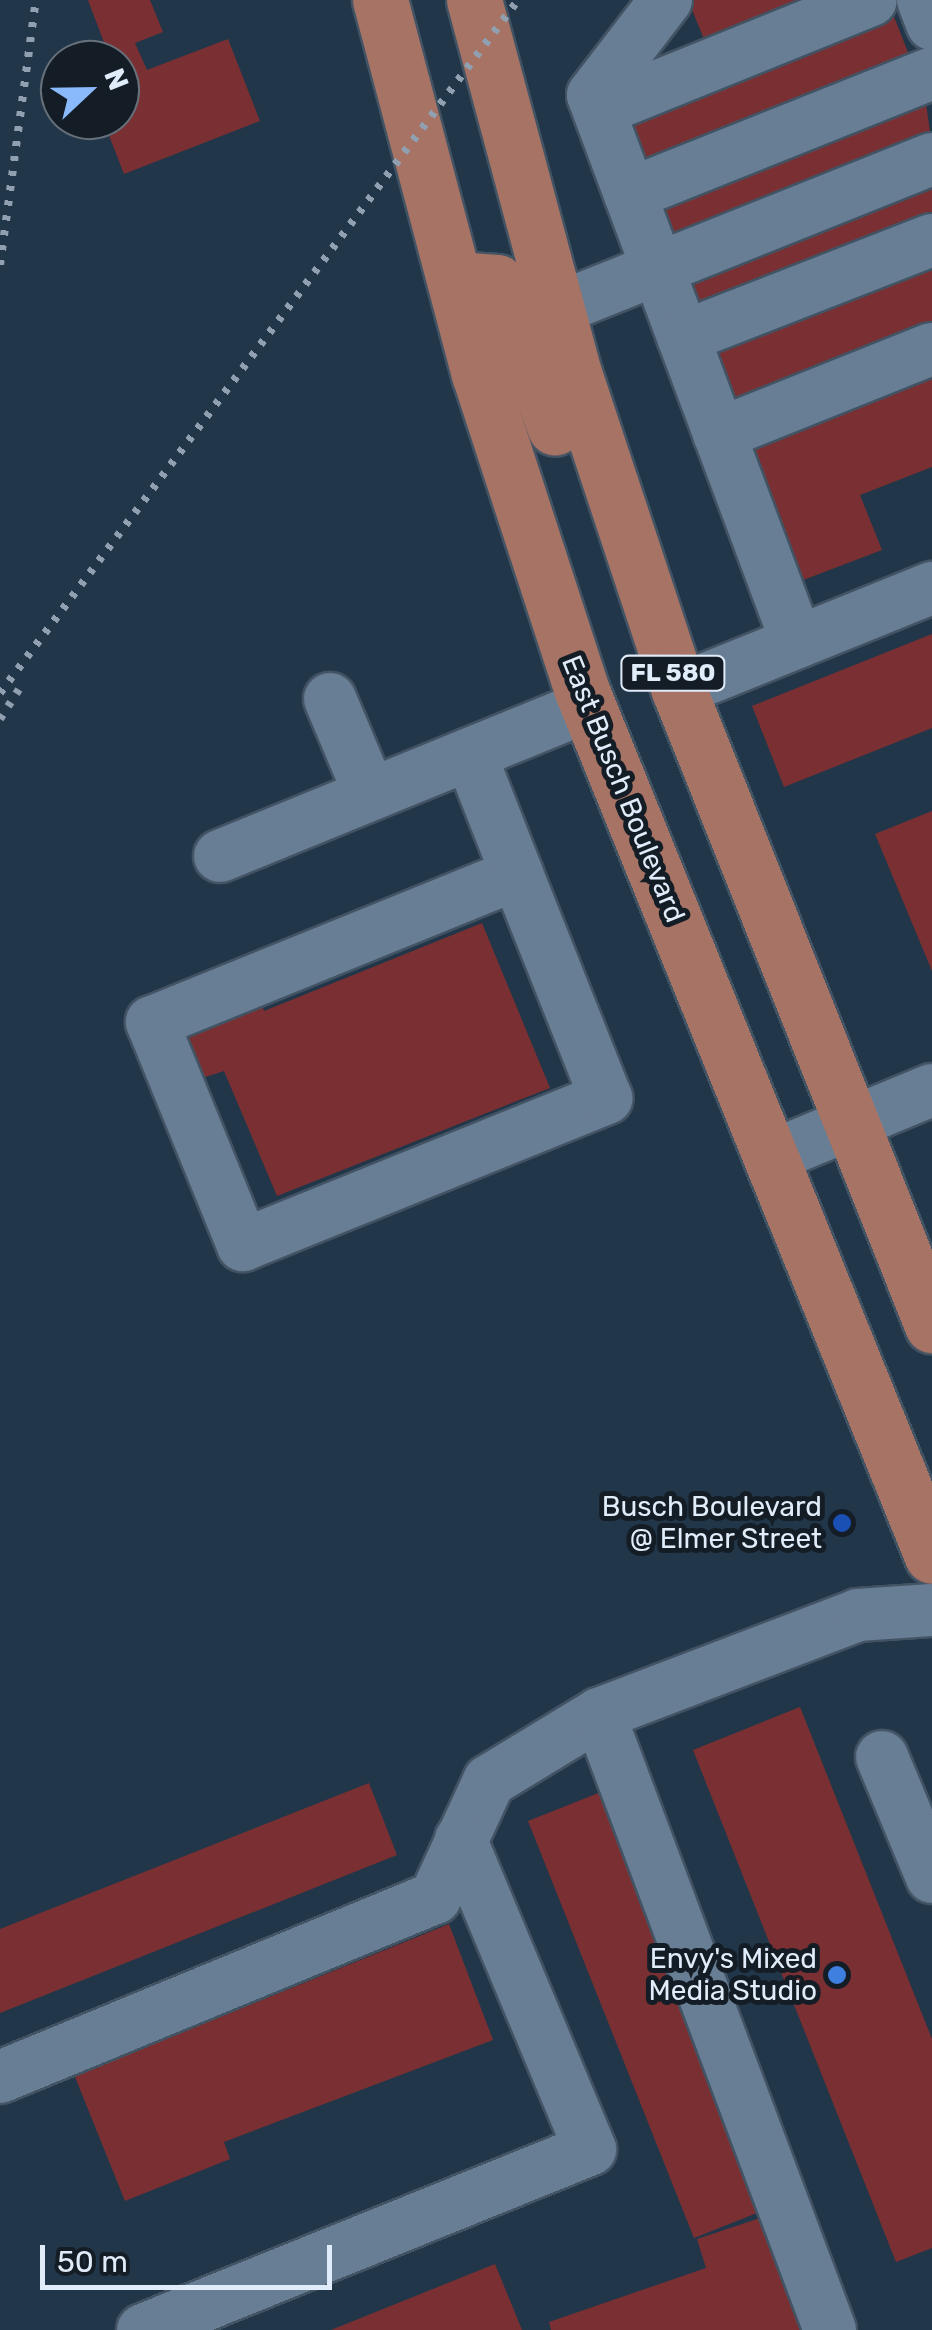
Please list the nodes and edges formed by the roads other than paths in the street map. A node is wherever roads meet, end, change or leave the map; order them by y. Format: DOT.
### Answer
graph roads {
  1 [pos="380,0"];
  2 [pos="474,0"];
  3 [pos="666,0"];
  4 [pos="871,0"];
  5 [pos="922,0"];
  6 [pos="932,24"];
  7 [pos="932,73"];
  8 [pos="598,110"];
  9 [pos="932,159"];
  10 [pos="630,194"];
  11 [pos="932,240"];
  12 [pos="658,268"];
  13 [pos="455,278"];
  14 [pos="556,309"];
  15 [pos="683,337"];
  16 [pos="932,349"];
  17 [pos="719,434"];
  18 [pos="932,588"];
  19 [pos="646,590"];
  20 [pos="797,642"];
  21 [pos="678,690"];
  22 [pos="330,699"];
  23 [pos="588,706"];
  24 [pos="470,754"];
  25 [pos="370,794"];
  26 [pos="220,856"];
  27 [pos="517,874"];
  28 [pos="932,1090"];
  29 [pos="851,1124"];
  30 [pos="770,1157"];
  31 [pos="932,1325"];
  32 [pos="932,1556"];
  33 [pos="932,1610"];
  34 [pos="599,1714"];
  35 [pos="882,1758"];
  36 [pos="462,1840"];
  37 [pos="932,1877"];
  38 [pos="0,2077"];
  39 [pos="143,2330"];
  40 [pos="830,2330"];
  1 -- 13 [label="main road, East Busch Boulevard / FL 580"];
  2 -- 14 [label="main road, FL 580"];
  3 -- 8 [label="street"];
  4 -- 8 [label="street"];
  5 -- 6 [label="street"];
  7 -- 10 [label="street"];
  8 -- 10 [label="street"];
  9 -- 12 [label="street"];
  10 -- 12 [label="street"];
  11 -- 15 [label="street"];
  12 -- 14 [label="street"];
  12 -- 15 [label="street"];
  13 -- 19 [label="main road"];
  13 -- 23 [label="main road, East Busch Boulevard / FL 580"];
  14 -- 19 [label="main road, FL 580"];
  15 -- 17 [label="street"];
  16 -- 17 [label="street"];
  17 -- 20 [label="street"];
  18 -- 20 [label="street"];
  19 -- 21 [label="main road, FL 580"];
  20 -- 21 [label="street"];
  21 -- 29 [label="main road, FL 580"];
  22 -- 25 [label="street"];
  23 -- 24 [label="street"];
  23 -- 30 [label="main road, East Busch Boulevard / FL 580"];
  24 -- 25 [label="street"];
  24 -- 27 [label="street"];
  25 -- 26 [label="street"];
  27 -- 27 [label="street"];
  28 -- 29 [label="street"];
  29 -- 30 [label="street"];
  29 -- 31 [label="main road, FL 580"];
  30 -- 32 [label="main road, East Busch Boulevard / FL 580"];
  33 -- 34 [label="street"];
  34 -- 36 [label="street"];
  34 -- 40 [label="street"];
  35 -- 37 [label="street"];
  36 -- 38 [label="street"];
  36 -- 39 [label="street"];
}
